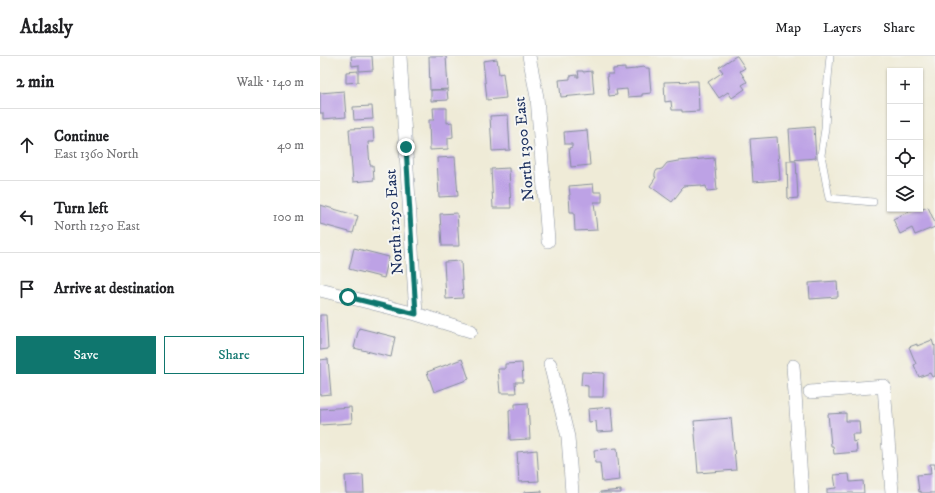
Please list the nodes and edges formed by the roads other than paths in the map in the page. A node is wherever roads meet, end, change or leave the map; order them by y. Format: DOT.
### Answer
graph roads {
  1 [pos="400,56"];
  2 [pos="529,56"];
  3 [pos="830,56"];
  4 [pos="873,202"];
  5 [pos="548,241"];
  6 [pos="320,290"];
  7 [pos="416,314"];
  8 [pos="471,331"];
  9 [pos="550,364"];
  10 [pos="793,366"];
  11 [pos="810,392"];
  12 [pos="572,493"];
  13 [pos="802,493"];
  14 [pos="892,493"];
  1 -- 7 [label="street, North 1250 East"];
  2 -- 5 [label="street, North 1300 East"];
  3 -- 4 [label="lane"];
  6 -- 7 [label="street"];
  7 -- 8 [label="street"];
  9 -- 12 [label="street"];
  10 -- 13 [label="street"];
  11 -- 14 [label="street"];
}
